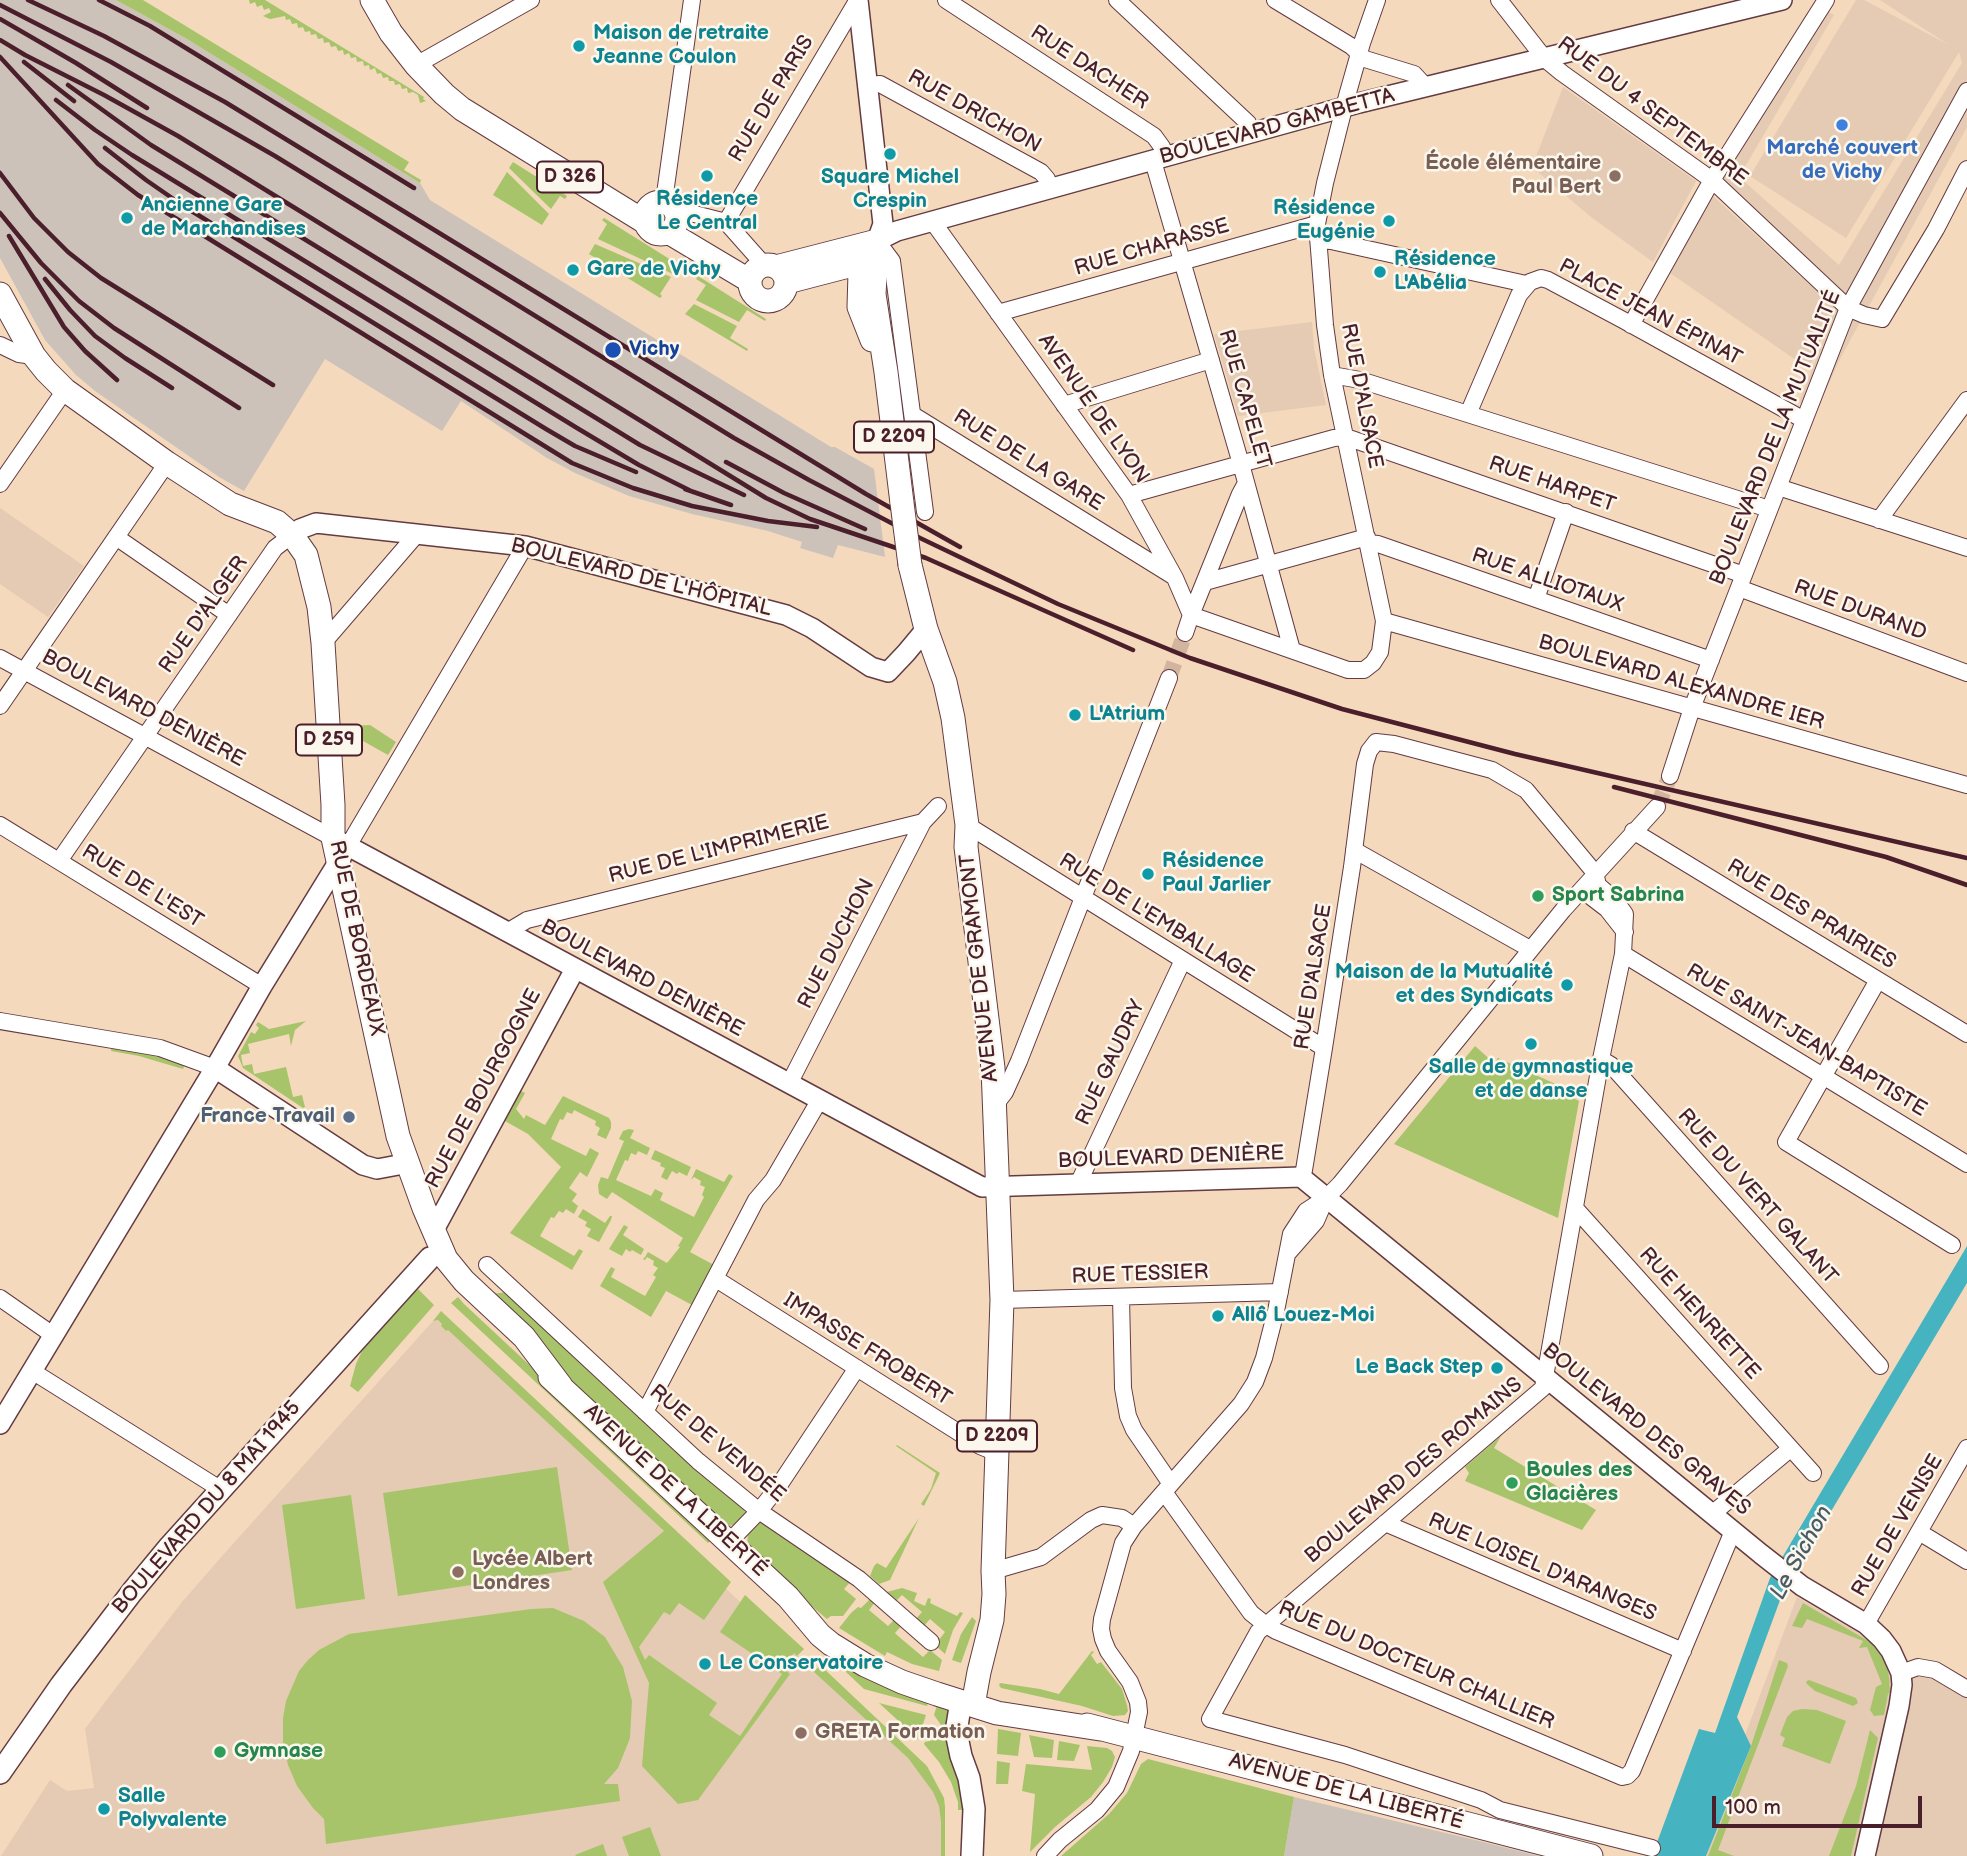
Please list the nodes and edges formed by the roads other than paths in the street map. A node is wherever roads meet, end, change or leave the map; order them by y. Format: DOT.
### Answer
graph roads {
  1 [pos="372,0"];
  2 [pos="531,0"];
  3 [pos="692,0"];
  4 [pos="946,0"];
  5 [pos="1117,0"];
  6 [pos="1275,0"];
  7 [pos="1377,0"];
  8 [pos="1499,0"];
  9 [pos="1782,0"];
  10 [pos="1826,0"];
  11 [pos="858,1"];
  12 [pos="1359,55"];
  13 [pos="1545,59"];
  14 [pos="416,65"];
  15 [pos="867,85"];
  16 [pos="1426,87"];
  17 [pos="1967,91"];
  18 [pos="1344,107"];
  19 [pos="1251,133"];
  20 [pos="1159,159"];
  21 [pos="1967,169"];
  22 [pos="1712,180"];
  23 [pos="1050,190"];
  24 [pos="663,216"];
  25 [pos="726,222"];
  26 [pos="933,222"];
  27 [pos="1318,232"];
  28 [pos="877,241"];
  29 [pos="1182,262"];
  30 [pos="860,263"];
  31 [pos="766,273"];
  32 [pos="1526,285"];
  33 [pos="0,294"];
  34 [pos="1848,308"];
  35 [pos="998,313"];
  36 [pos="1631,325"];
  37 [pos="0,345"];
  38 [pos="34,356"];
  39 [pos="1211,360"];
  40 [pos="886,372"];
  41 [pos="1332,375"];
  42 [pos="65,390"];
  43 [pos="1967,400"];
  44 [pos="1064,405"];
  45 [pos="1468,414"];
  46 [pos="913,415"];
  47 [pos="1804,420"];
  48 [pos="1346,438"];
  49 [pos="167,463"];
  50 [pos="1241,464"];
  51 [pos="1246,483"];
  52 [pos="0,484"];
  53 [pos="1778,486"];
  54 [pos="1129,495"];
  55 [pos="1769,509"];
  56 [pos="925,512"];
  57 [pos="1566,512"];
  58 [pos="1879,520"];
  59 [pos="417,534"];
  60 [pos="292,535"];
  61 [pos="1152,536"];
  62 [pos="116,537"];
  63 [pos="1368,540"];
  64 [pos="1120,542"];
  65 [pos="525,546"];
  66 [pos="1967,548"];
  67 [pos="1269,564"];
  68 [pos="1175,578"];
  69 [pos="1205,582"];
  70 [pos="1741,582"];
  71 [pos="1536,599"];
  72 [pos="229,615"];
  73 [pos="1191,615"];
  74 [pos="1384,621"];
  75 [pos="926,629"];
  76 [pos="1185,632"];
  77 [pos="323,643"];
  78 [pos="1292,650"];
  79 [pos="0,658"];
  80 [pos="1711,660"];
  81 [pos="24,671"];
  82 [pos="1967,673"];
  83 [pos="1169,678"];
  84 [pos="0,706"];
  85 [pos="1692,708"];
  86 [pos="145,736"];
  87 [pos="1376,743"];
  88 [pos="1670,776"];
  89 [pos="1967,785"];
  90 [pos="938,806"];
  91 [pos="923,822"];
  92 [pos="0,825"];
  93 [pos="967,825"];
  94 [pos="339,849"];
  95 [pos="1354,850"];
  96 [pos="59,861"];
  97 [pos="1595,885"];
  98 [pos="1083,898"];
  99 [pos="507,932"];
  100 [pos="1530,949"];
  101 [pos="1623,954"];
  102 [pos="1183,960"];
  103 [pos="575,969"];
  104 [pos="1878,980"];
  105 [pos="262,986"];
  106 [pos="0,1021"];
  107 [pos="1967,1034"];
  108 [pos="1324,1048"];
  109 [pos="1601,1059"];
  110 [pos="1019,1061"];
  111 [pos="215,1068"];
  112 [pos="993,1068"];
  113 [pos="1823,1077"];
  114 [pos="789,1084"];
  115 [pos="819,1101"];
  116 [pos="995,1105"];
  117 [pos="402,1164"];
  118 [pos="1967,1164"];
  119 [pos="1301,1177"];
  120 [pos="1078,1184"];
  121 [pos="998,1187"];
  122 [pos="1326,1198"];
  123 [pos="1575,1208"];
  124 [pos="433,1230"];
  125 [pos="1952,1245"];
  126 [pos="438,1258"];
  127 [pos="487,1265"];
  128 [pos="716,1279"];
  129 [pos="1280,1292"];
  130 [pos="1121,1297"];
  131 [pos="0,1298"];
  132 [pos="1002,1300"];
  133 [pos="53,1335"];
  134 [pos="1880,1366"];
  135 [pos="856,1368"];
  136 [pos="32,1371"];
  137 [pos="1544,1376"];
  138 [pos="645,1412"];
  139 [pos="0,1424"];
  140 [pos="1967,1448"];
  141 [pos="1790,1449"];
  142 [pos="997,1453"];
  143 [pos="1813,1473"];
  144 [pos="1167,1488"];
  145 [pos="220,1489"];
  146 [pos="760,1511"];
  147 [pos="1712,1514"];
  148 [pos="1385,1523"];
  149 [pos="1133,1526"];
  150 [pos="1733,1531"];
  151 [pos="1919,1532"];
  152 [pos="729,1542"];
  153 [pos="1967,1561"];
  154 [pos="993,1572"];
  155 [pos="1866,1624"];
  156 [pos="1266,1625"];
  157 [pos="931,1642"];
  158 [pos="1683,1651"];
  159 [pos="1901,1673"];
  160 [pos="1967,1689"];
  161 [pos="968,1698"];
  162 [pos="1134,1738"];
  163 [pos="0,1773"];
  164 [pos="1652,1848"];
  165 [pos="972,1856"];
  166 [pos="984,1856"];
  167 [pos="1045,1856"];
  168 [pos="1591,1856"];
  169 [pos="1865,1856"];
  1 -- 14 [label="main road, D 326"];
  2 -- 14 [label="street"];
  3 -- 24 [label="street"];
  4 -- 20 [label="street, RUE DACHER"];
  5 -- 19 [label="street"];
  6 -- 12 [label="street"];
  7 -- 12 [label="street, RUE D'ALSACE"];
  8 -- 13 [label="street, RUE DU 4 SEPTEMBRE"];
  9 -- 13 [label="street, BOULEVARD GAMBETTA"];
  10 -- 22 [label="street"];
  11 -- 15 [label="street, AVENUE DE GRAMONT"];
  11 -- 25 [label="street, RUE DE PARIS"];
  12 -- 16 [label="street"];
  12 -- 18 [label="street, RUE D'ALSACE"];
  13 -- 16 [label="street, BOULEVARD GAMBETTA"];
  13 -- 22 [label="street, RUE DU 4 SEPTEMBRE"];
  14 -- 24 [label="main road, D 326"];
  15 -- 23 [label="street, RUE DRICHON"];
  15 -- 28 [label="street, AVENUE DE GRAMONT"];
  16 -- 18 [label="street, BOULEVARD GAMBETTA"];
  17 -- 34 [label="street, BOULEVARD DE LA MUTUALITÉ"];
  18 -- 19 [label="street, BOULEVARD GAMBETTA"];
  18 -- 27 [label="street, RUE D'ALSACE"];
  19 -- 20 [label="street, BOULEVARD GAMBETTA"];
  20 -- 23 [label="street, BOULEVARD GAMBETTA"];
  20 -- 29 [label="street, RUE CAPELET"];
  21 -- 34 [label="street"];
  22 -- 34 [label="street, RUE DU 4 SEPTEMBRE"];
  22 -- 36 [label="street"];
  23 -- 26 [label="street, BOULEVARD GAMBETTA"];
  24 -- 25 [label="street"];
  24 -- 31 [label="main road"];
  25 -- 31 [label="street"];
  26 -- 28 [label="street, BOULEVARD GAMBETTA"];
  26 -- 35 [label="street, AVENUE DE LYON"];
  27 -- 29 [label="street, RUE CHARASSE"];
  27 -- 32 [label="street"];
  27 -- 41 [label="street, RUE D'ALSACE"];
  28 -- 30 [label="main road"];
  28 -- 31 [label="main road, BOULEVARD GAMBETTA"];
  28 -- 40 [label="main road, AVENUE DE GRAMONT / D 2209"];
  28 -- 46 [label="street"];
  29 -- 35 [label="street, RUE CHARASSE"];
  29 -- 39 [label="street, RUE CAPELET"];
  30 -- 31 [label="main road"];
  30 -- 40 [label="main road, AVENUE DE GRAMONT / D 2209"];
  32 -- 36 [label="street, PLACE JEAN ÉPINAT"];
  32 -- 45 [label="street, PLACE JEAN ÉPINAT"];
  33 -- 38 [label="main road"];
  34 -- 47 [label="street, BOULEVARD DE LA MUTUALITÉ"];
  35 -- 44 [label="street, AVENUE DE LYON"];
  36 -- 47 [label="street, PLACE JEAN ÉPINAT"];
  37 -- 38 [label="street"];
  38 -- 42 [label="main road"];
  39 -- 44 [label="street"];
  39 -- 50 [label="street, RUE CAPELET"];
  40 -- 75 [label="main road, AVENUE DE GRAMONT / D 2209, bridge"];
  41 -- 45 [label="street"];
  41 -- 48 [label="street, RUE D'ALSACE"];
  42 -- 49 [label="main road"];
  42 -- 52 [label="street"];
  43 -- 58 [label="street"];
  44 -- 54 [label="street, AVENUE DE LYON"];
  45 -- 55 [label="street"];
  46 -- 56 [label="street"];
  46 -- 64 [label="street, RUE DE LA GARE"];
  47 -- 53 [label="street, BOULEVARD DE LA MUTUALITÉ"];
  48 -- 50 [label="street"];
  48 -- 57 [label="street, RUE HARPET"];
  48 -- 63 [label="street, RUE D'ALSACE"];
  49 -- 60 [label="main road"];
  49 -- 62 [label="street"];
  50 -- 51 [label="street, RUE CAPELET"];
  50 -- 54 [label="street"];
  51 -- 67 [label="street, RUE CAPELET"];
  51 -- 69 [label="street"];
  53 -- 55 [label="street, BOULEVARD DE LA MUTUALITÉ"];
  53 -- 58 [label="street"];
  54 -- 61 [label="street, AVENUE DE LYON"];
  55 -- 70 [label="street, BOULEVARD DE LA MUTUALITÉ"];
  57 -- 70 [label="street, RUE HARPET"];
  57 -- 71 [label="street"];
  58 -- 66 [label="street"];
  59 -- 60 [label="street, BOULEVARD DE L'HÔPITAL"];
  59 -- 65 [label="street, BOULEVARD DE L'HÔPITAL"];
  59 -- 77 [label="street"];
  60 -- 72 [label="street, RUE D'ALGER"];
  60 -- 77 [label="main road, RUE DE BORDEAUX / D 259"];
  61 -- 64 [label="street"];
  61 -- 68 [label="street, AVENUE DE LYON"];
  62 -- 72 [label="street"];
  62 -- 81 [label="street"];
  63 -- 67 [label="street"];
  63 -- 71 [label="street, RUE ALLIOTAUX"];
  63 -- 74 [label="street, RUE D'ALSACE"];
  64 -- 68 [label="street, RUE DE LA GARE"];
  65 -- 75 [label="street, BOULEVARD DE L'HÔPITAL"];
  65 -- 94 [label="street"];
  67 -- 69 [label="street"];
  67 -- 78 [label="street, RUE CAPELET"];
  68 -- 73 [label="street, AVENUE DE LYON"];
  69 -- 73 [label="street"];
  70 -- 80 [label="street, BOULEVARD DE LA MUTUALITÉ"];
  70 -- 82 [label="street, RUE DURAND"];
  71 -- 80 [label="street, RUE ALLIOTAUX"];
  72 -- 86 [label="street, RUE D'ALGER"];
  73 -- 76 [label="street"];
  73 -- 78 [label="street"];
  74 -- 78 [label="street, RUE D'ALSACE"];
  74 -- 85 [label="street, BOULEVARD ALEXANDRE IER"];
  75 -- 93 [label="main road, AVENUE DE GRAMONT / D 2209"];
  77 -- 94 [label="main road, RUE DE BORDEAUX / D 259"];
  79 -- 81 [label="street, BOULEVARD DENIÈRE"];
  80 -- 85 [label="street, BOULEVARD DE LA MUTUALITÉ"];
  81 -- 84 [label="street"];
  81 -- 86 [label="street, BOULEVARD DENIÈRE"];
  83 -- 98 [label="street"];
  85 -- 88 [label="street, BOULEVARD DE LA MUTUALITÉ"];
  85 -- 89 [label="street, BOULEVARD ALEXANDRE IER"];
  86 -- 94 [label="street, BOULEVARD DENIÈRE"];
  86 -- 96 [label="street, RUE D'ALGER"];
  87 -- 95 [label="street, RUE D'ALSACE"];
  87 -- 97 [label="street, BOULEVARD DES ROMAINS"];
  90 -- 91 [label="street"];
  91 -- 99 [label="street, RUE DE L'IMPRIMERIE"];
  91 -- 114 [label="street, RUE DUCHON"];
  92 -- 96 [label="street, RUE DE L'EST"];
  93 -- 98 [label="street, RUE DE L'EMBALLAGE"];
  93 -- 112 [label="main road, AVENUE DE GRAMONT / D 2209"];
  94 -- 99 [label="street, BOULEVARD DENIÈRE"];
  94 -- 105 [label="street"];
  94 -- 117 [label="main road, RUE DE BORDEAUX"];
  95 -- 100 [label="street"];
  95 -- 108 [label="street, RUE D'ALSACE"];
  96 -- 105 [label="street, RUE DE L'EST"];
  97 -- 100 [label="street"];
  97 -- 100 [label="street"];
  97 -- 101 [label="street, BOULEVARD DES ROMAINS"];
  97 -- 104 [label="street, RUE DES PRAIRIES"];
  98 -- 102 [label="street, RUE DE L'EMBALLAGE"];
  98 -- 110 [label="street"];
  99 -- 103 [label="street, BOULEVARD DENIÈRE"];
  100 -- 122 [label="street"];
  101 -- 109 [label="street, BOULEVARD DES ROMAINS"];
  101 -- 113 [label="street, RUE SAINT-JEAN-BAPTISTE"];
  102 -- 108 [label="street, RUE DE L'EMBALLAGE"];
  102 -- 120 [label="street, RUE GAUDRY"];
  103 -- 114 [label="street, BOULEVARD DENIÈRE"];
  103 -- 124 [label="street, RUE DE BOURGOGNE"];
  104 -- 107 [label="street, RUE DES PRAIRIES"];
  104 -- 113 [label="street"];
  105 -- 111 [label="street"];
  106 -- 111 [label="street"];
  108 -- 119 [label="street, RUE D'ALSACE"];
  109 -- 123 [label="street, BOULEVARD DES ROMAINS"];
  109 -- 134 [label="street, RUE DU VERT GALANT"];
  110 -- 112 [label="street"];
  110 -- 116 [label="street"];
  111 -- 117 [label="street"];
  111 -- 133 [label="street"];
  112 -- 116 [label="main road, AVENUE DE GRAMONT / D 2209"];
  113 -- 118 [label="street, RUE SAINT-JEAN-BAPTISTE"];
  113 -- 125 [label="street"];
  114 -- 115 [label="street, BOULEVARD DENIÈRE"];
  115 -- 121 [label="street, BOULEVARD DENIÈRE"];
  115 -- 128 [label="street"];
  116 -- 121 [label="main road, AVENUE DE GRAMONT / D 2209"];
  117 -- 124 [label="main road, AVENUE DE LA LIBERTÉ"];
  117 -- 126 [label="main road, AVENUE DE LA LIBERTÉ"];
  119 -- 120 [label="street, BOULEVARD DENIÈRE"];
  119 -- 122 [label="street, BOULEVARD DES GRAVES"];
  120 -- 121 [label="street, BOULEVARD DENIÈRE"];
  121 -- 132 [label="main road, AVENUE DE GRAMONT / D 2209"];
  122 -- 129 [label="street"];
  122 -- 137 [label="street, BOULEVARD DES GRAVES"];
  123 -- 137 [label="street, BOULEVARD DES ROMAINS"];
  123 -- 141 [label="street, RUE HENRIETTE"];
  124 -- 126 [label="main road, AVENUE DE LA LIBERTÉ"];
  126 -- 145 [label="main road, BOULEVARD DU 8 MAI 1945"];
  126 -- 152 [label="main road, AVENUE DE LA LIBERTÉ"];
  127 -- 138 [label="street, RUE DE VENDÉE"];
  128 -- 135 [label="street, IMPASSE FROBERT"];
  128 -- 138 [label="street"];
  129 -- 130 [label="street, RUE TESSIER"];
  129 -- 144 [label="street"];
  130 -- 132 [label="street, RUE TESSIER"];
  130 -- 144 [label="street, RUE DU DOCTEUR CHALLIER"];
  131 -- 133 [label="street"];
  132 -- 142 [label="main road, AVENUE DE GRAMONT / D 2209"];
  133 -- 136 [label="street"];
  135 -- 142 [label="street, IMPASSE FROBERT"];
  135 -- 146 [label="street"];
  136 -- 139 [label="street"];
  136 -- 145 [label="street"];
  137 -- 147 [label="street, BOULEVARD DES GRAVES"];
  137 -- 148 [label="street, BOULEVARD DES ROMAINS"];
  138 -- 146 [label="street, RUE DE VENDÉE"];
  140 -- 151 [label="street, RUE DE VENISE"];
  141 -- 143 [label="street, RUE HENRIETTE"];
  141 -- 147 [label="street"];
  142 -- 154 [label="main road, AVENUE DE GRAMONT / D 2209"];
  144 -- 149 [label="street"];
  144 -- 156 [label="street, RUE DU DOCTEUR CHALLIER"];
  145 -- 163 [label="main road, BOULEVARD DU 8 MAI 1945"];
  146 -- 152 [label="street"];
  146 -- 157 [label="street, RUE DE VENDÉE"];
  147 -- 150 [label="street, BOULEVARD DES GRAVES"];
  148 -- 156 [label="street, BOULEVARD DES ROMAINS"];
  148 -- 158 [label="street, RUE LOISEL D'ARANGES"];
  149 -- 154 [label="street"];
  149 -- 162 [label="street"];
  150 -- 155 [label="street, BOULEVARD DES GRAVES"];
  150 -- 158 [label="street"];
  151 -- 153 [label="street"];
  151 -- 155 [label="street, RUE DE VENISE"];
  152 -- 161 [label="main road, AVENUE DE LA LIBERTÉ"];
  154 -- 161 [label="main road, D 2209"];
  155 -- 159 [label="street, BOULEVARD DES GRAVES"];
  156 -- 158 [label="street, RUE DU DOCTEUR CHALLIER"];
  156 -- 164 [label="street, BOULEVARD DES ROMAINS"];
  159 -- 160 [label="street"];
  159 -- 169 [label="street"];
  161 -- 162 [label="main road, AVENUE DE LA LIBERTÉ"];
  161 -- 165 [label="main road, D 2209"];
  161 -- 166 [label="main road, D 2209"];
  162 -- 167 [label="street"];
  162 -- 168 [label="main road, AVENUE DE LA LIBERTÉ"];
}
